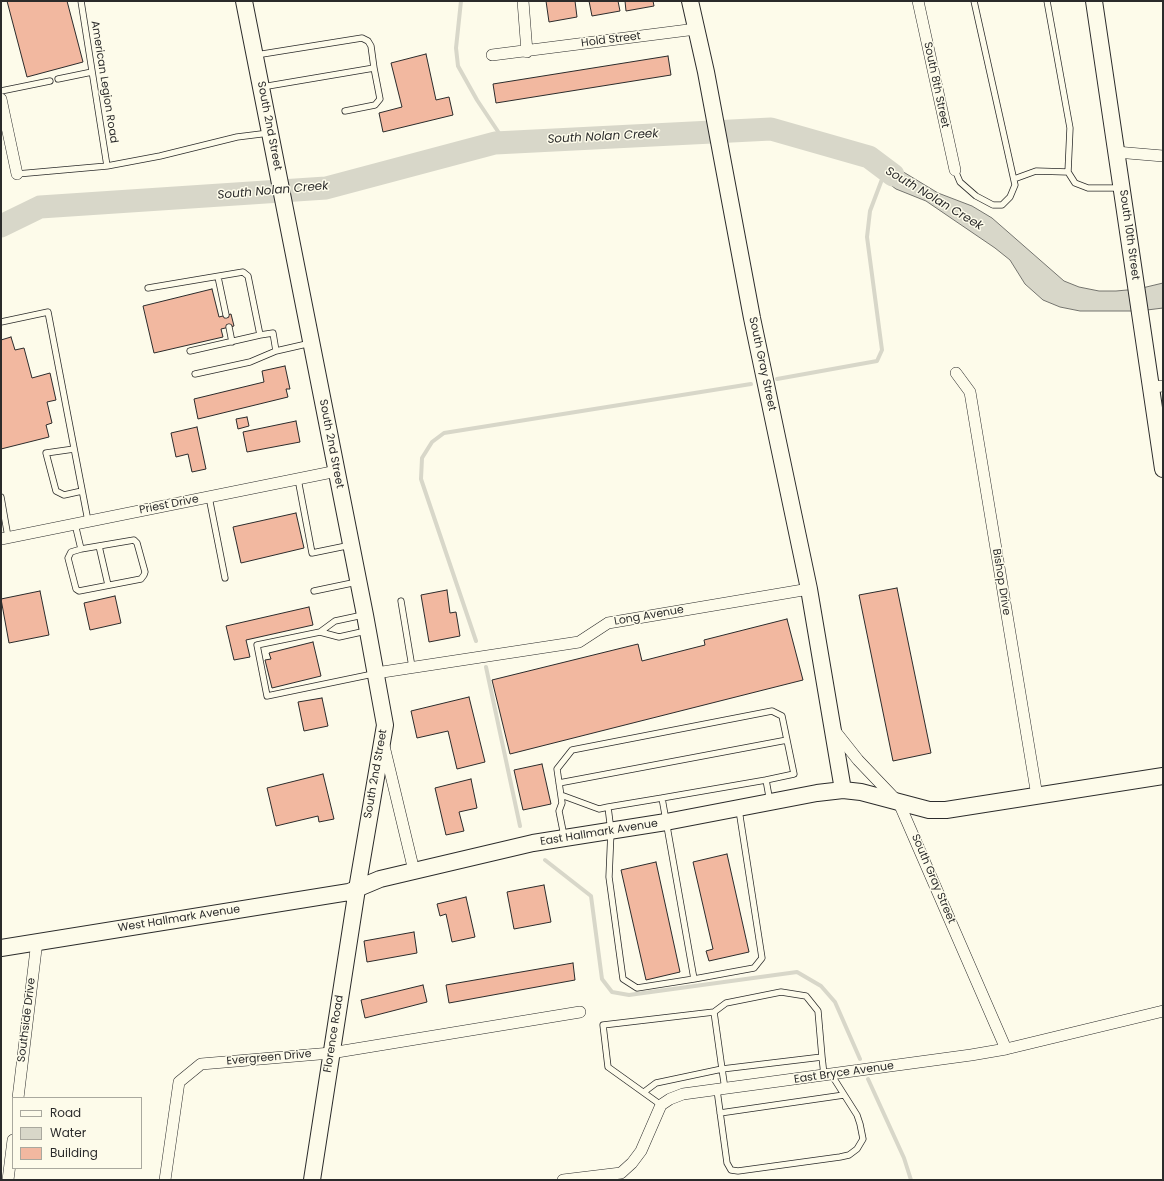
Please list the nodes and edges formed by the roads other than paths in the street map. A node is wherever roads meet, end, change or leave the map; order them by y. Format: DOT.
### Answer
graph roads {
  1 [pos="81,1"];
  2 [pos="244,1"];
  3 [pos="523,1"];
  4 [pos="690,1"];
  5 [pos="918,1"];
  6 [pos="974,1"];
  7 [pos="1047,1"];
  8 [pos="1094,1"];
  9 [pos="696,29"];
  10 [pos="527,52"];
  11 [pos="255,55"];
  12 [pos="492,55"];
  13 [pos="374,68"];
  14 [pos="92,72"];
  15 [pos="58,79"];
  16 [pos="50,81"];
  17 [pos="262,87"];
  18 [pos="1,92"];
  19 [pos="1,99"];
  20 [pos="345,111"];
  21 [pos="271,133"];
  22 [pos="1116,152"];
  23 [pos="1163,156"];
  24 [pos="107,166"];
  25 [pos="955,170"];
  26 [pos="1068,172"];
  27 [pos="17,174"];
  28 [pos="1014,179"];
  29 [pos="1122,188"];
  30 [pos="218,277"];
  31 [pos="148,288"];
  32 [pos="226,315"];
  33 [pos="1,322"];
  34 [pos="229,327"];
  35 [pos="260,335"];
  36 [pos="232,342"];
  37 [pos="312,343"];
  38 [pos="190,351"];
  39 [pos="276,351"];
  40 [pos="956,373"];
  41 [pos="195,374"];
  42 [pos="1157,387"];
  43 [pos="74,449"];
  44 [pos="1163,469"];
  45 [pos="337,471"];
  46 [pos="298,479"];
  47 [pos="82,491"];
  48 [pos="1,497"];
  49 [pos="209,497"];
  50 [pos="88,521"];
  51 [pos="75,524"];
  52 [pos="5,538"];
  53 [pos="351,545"];
  54 [pos="99,546"];
  55 [pos="81,549"];
  56 [pos="225,578"];
  57 [pos="358,581"];
  58 [pos="108,585"];
  59 [pos="809,589"];
  60 [pos="314,591"];
  61 [pos="401,601"];
  62 [pos="365,615"];
  63 [pos="368,631"];
  64 [pos="320,632"];
  65 [pos="412,667"];
  66 [pos="376,674"];
  67 [pos="833,727"];
  68 [pos="382,740"];
  69 [pos="787,740"];
  70 [pos="1163,776"];
  71 [pos="766,780"];
  72 [pos="1123,782"];
  73 [pos="560,783"];
  74 [pos="1163,786"];
  75 [pos="844,790"];
  76 [pos="561,795"];
  77 [pos="1037,796"];
  78 [pos="662,798"];
  79 [pos="770,802"];
  80 [pos="900,803"];
  81 [pos="608,807"];
  82 [pos="739,808"];
  83 [pos="666,822"];
  84 [pos="611,831"];
  85 [pos="565,838"];
  86 [pos="414,871"];
  87 [pos="357,888"];
  88 [pos="37,941"];
  89 [pos="1,948"];
  90 [pos="694,979"];
  91 [pos="580,1012"];
  92 [pos="714,1012"];
  93 [pos="1163,1012"];
  94 [pos="1006,1049"];
  95 [pos="331,1053"];
  96 [pos="822,1057"];
  97 [pos="722,1069"];
  98 [pos="827,1075"];
  99 [pos="721,1089"];
  100 [pos="644,1092"];
  101 [pos="844,1095"];
  102 [pos="18,1097"];
  103 [pos="661,1105"];
  104 [pos="720,1113"];
  105 [pos="12,1148"];
  106 [pos="621,1173"];
  107 [pos="8,1180"];
  108 [pos="165,1180"];
  109 [pos="312,1180"];
  110 [pos="563,1180"];
  111 [pos="630,1180"];
  1 -- 14 [label="lane, American Legion Road"];
  2 -- 11 [label="street, South 2nd Street"];
  3 -- 10 [label="street"];
  4 -- 9 [label="street, South Gray Street"];
  5 -- 25 [label="street, South 8th Street"];
  6 -- 28 [label="lane"];
  7 -- 26 [label="lane"];
  8 -- 22 [label="street, South 10th Street"];
  9 -- 10 [label="street, Hold Street"];
  9 -- 59 [label="street, South Gray Street"];
  10 -- 12 [label="street, Hold Street"];
  11 -- 13 [label="lane"];
  11 -- 17 [label="street, South 2nd Street"];
  13 -- 17 [label="lane"];
  13 -- 20 [label="lane"];
  14 -- 15 [label="lane"];
  14 -- 24 [label="lane, American Legion Road"];
  16 -- 18 [label="lane"];
  17 -- 21 [label="street, South 2nd Street"];
  19 -- 27 [label="street"];
  21 -- 24 [label="lane"];
  21 -- 37 [label="street, South 2nd Street"];
  22 -- 23 [label="street"];
  22 -- 29 [label="street, South 10th Street"];
  24 -- 27 [label="lane"];
  25 -- 28 [label="lane"];
  26 -- 28 [label="lane"];
  26 -- 29 [label="lane"];
  29 -- 42 [label="street, South 10th Street"];
  30 -- 31 [label="lane"];
  30 -- 32 [label="lane"];
  30 -- 35 [label="lane"];
  33 -- 43 [label="lane"];
  34 -- 36 [label="lane"];
  35 -- 36 [label="lane"];
  35 -- 39 [label="lane"];
  36 -- 38 [label="lane"];
  37 -- 39 [label="lane"];
  37 -- 45 [label="street, South 2nd Street"];
  39 -- 41 [label="lane"];
  40 -- 77 [label="street, Bishop Drive"];
  42 -- 44 [label="street, South 10th Street"];
  43 -- 47 [label="lane"];
  43 -- 47 [label="lane"];
  45 -- 46 [label="street, Priest Drive"];
  45 -- 53 [label="street, South 2nd Street"];
  46 -- 49 [label="street, Priest Drive"];
  46 -- 53 [label="lane"];
  47 -- 50 [label="lane"];
  48 -- 52 [label="lane"];
  49 -- 50 [label="street, Priest Drive"];
  49 -- 56 [label="lane"];
  50 -- 51 [label="street, Priest Drive"];
  51 -- 52 [label="street, Priest Drive"];
  51 -- 55 [label="lane"];
  53 -- 57 [label="street, South 2nd Street"];
  54 -- 55 [label="lane"];
  54 -- 58 [label="lane"];
  54 -- 58 [label="lane"];
  55 -- 58 [label="lane"];
  57 -- 60 [label="lane"];
  57 -- 62 [label="street, South 2nd Street"];
  59 -- 65 [label="street, Long Avenue"];
  59 -- 67 [label="street, South Gray Street"];
  61 -- 65 [label="lane"];
  62 -- 63 [label="street, South 2nd Street"];
  62 -- 64 [label="lane"];
  63 -- 64 [label="lane"];
  63 -- 66 [label="street, South 2nd Street"];
  64 -- 66 [label="lane"];
  65 -- 66 [label="street, Long Avenue"];
  66 -- 68 [label="street, South 2nd Street"];
  67 -- 75 [label="street, South Gray Street"];
  67 -- 80 [label="street, South Gray Street"];
  68 -- 86 [label="street"];
  68 -- 87 [label="street, South 2nd Street"];
  69 -- 71 [label="lane"];
  69 -- 73 [label="lane"];
  69 -- 73 [label="lane"];
  70 -- 72 [label="street"];
  71 -- 78 [label="lane"];
  71 -- 79 [label="lane"];
  72 -- 74 [label="street"];
  72 -- 77 [label="street, East Hallmark Avenue"];
  73 -- 76 [label="lane"];
  75 -- 79 [label="street, East Hallmark Avenue"];
  75 -- 80 [label="street, East Hallmark Avenue"];
  76 -- 81 [label="lane"];
  76 -- 85 [label="lane"];
  77 -- 80 [label="street, East Hallmark Avenue"];
  78 -- 81 [label="lane"];
  78 -- 83 [label="lane"];
  79 -- 82 [label="street, East Hallmark Avenue"];
  80 -- 94 [label="street, South Gray Street"];
  81 -- 84 [label="lane"];
  82 -- 83 [label="street, East Hallmark Avenue"];
  82 -- 90 [label="lane"];
  83 -- 84 [label="street, East Hallmark Avenue"];
  83 -- 90 [label="lane"];
  84 -- 85 [label="street, East Hallmark Avenue"];
  84 -- 90 [label="lane"];
  85 -- 86 [label="street, East Hallmark Avenue"];
  86 -- 87 [label="street, East Hallmark Avenue"];
  87 -- 88 [label="street, West Hallmark Avenue"];
  87 -- 95 [label="street, Florence Road"];
  88 -- 89 [label="street, West Hallmark Avenue"];
  88 -- 102 [label="street, Southside Drive"];
  91 -- 95 [label="street, Evergreen Drive"];
  92 -- 96 [label="lane"];
  92 -- 97 [label="lane"];
  92 -- 100 [label="lane"];
  93 -- 94 [label="street, East Bryce Avenue"];
  94 -- 98 [label="street, East Bryce Avenue"];
  95 -- 108 [label="street, Evergreen Drive"];
  95 -- 109 [label="street, Florence Road"];
  96 -- 97 [label="lane"];
  96 -- 98 [label="lane"];
  97 -- 99 [label="lane"];
  97 -- 100 [label="lane"];
  98 -- 99 [label="street, East Bryce Avenue"];
  98 -- 101 [label="lane"];
  99 -- 103 [label="street, East Bryce Avenue"];
  99 -- 104 [label="lane"];
  100 -- 103 [label="lane"];
  101 -- 104 [label="lane"];
  101 -- 104 [label="lane"];
  103 -- 106 [label="street"];
  105 -- 107 [label="street"];
  106 -- 110 [label="street"];
  106 -- 111 [label="street"];
}
